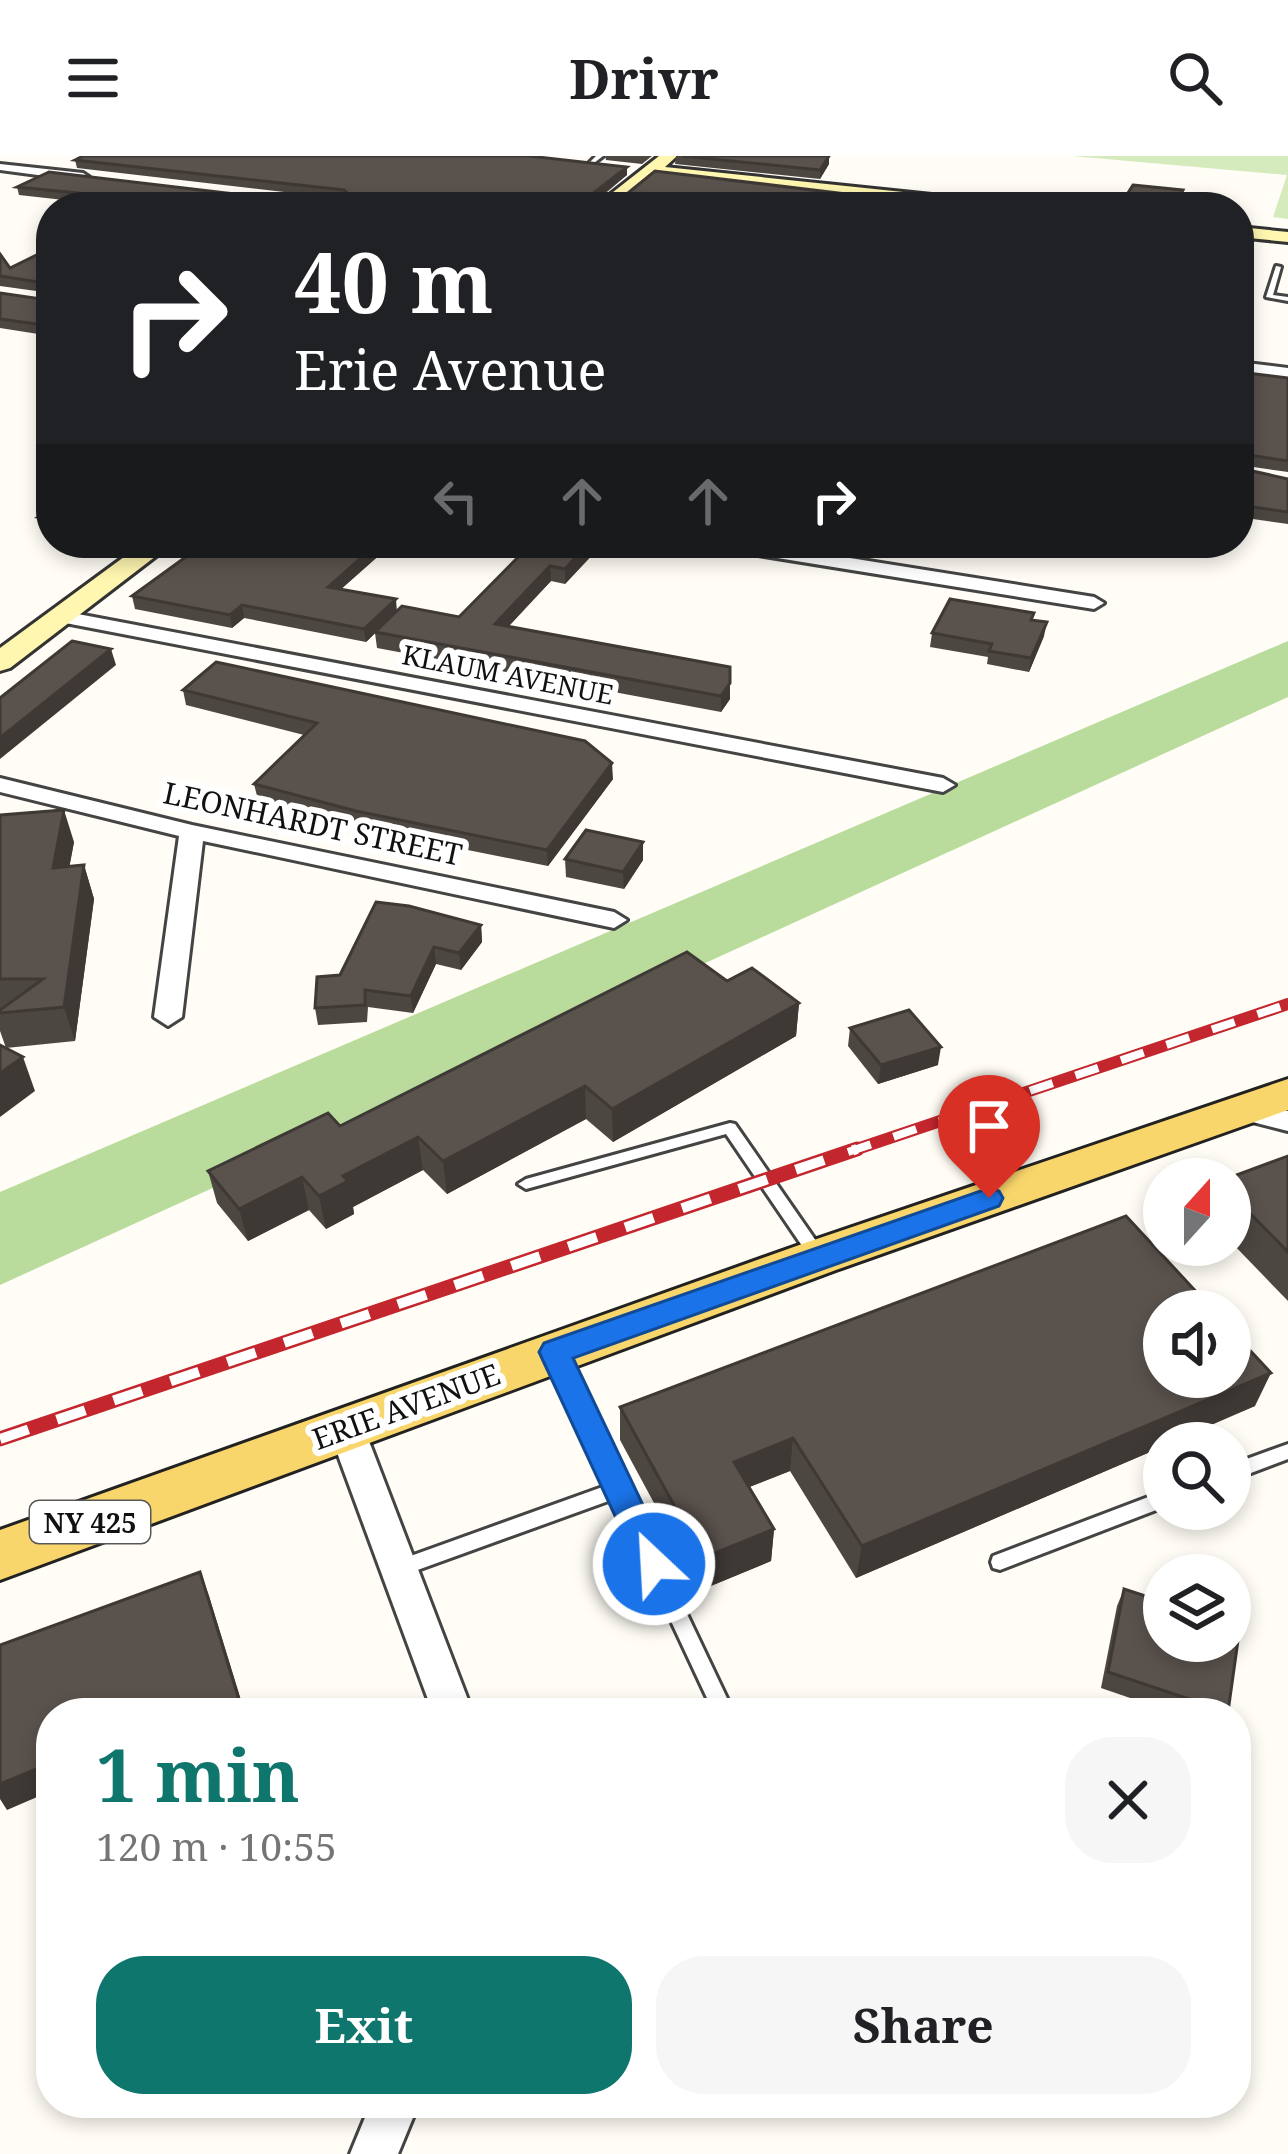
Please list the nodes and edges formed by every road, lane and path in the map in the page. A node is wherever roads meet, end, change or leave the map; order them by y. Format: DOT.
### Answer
graph roads {
  1 [pos="668,156"];
  2 [pos="604,162"];
  3 [pos="567,163"];
  4 [pos="0,167"];
  5 [pos="629,169"];
  6 [pos="650,170"];
  7 [pos="94,178"];
  8 [pos="622,192"];
  9 [pos="858,192"];
  10 [pos="1254,234"];
  11 [pos="1288,238"];
  12 [pos="1278,268"];
  13 [pos="1288,299"];
  14 [pos="1254,369"];
  15 [pos="1288,373"];
  16 [pos="140,558"];
  17 [pos="814,558"];
  18 [pos="1094,603"];
  19 [pos="62,617"];
  20 [pos="0,662"];
  21 [pos="0,785"];
  22 [pos="943,785"];
  23 [pos="192,832"];
  24 [pos="614,920"];
  25 [pos="168,1017"];
  26 [pos="1273,1108"];
  27 [pos="526,1184"];
  28 [pos="819,1257"];
  29 [pos="554,1352"];
  30 [pos="346,1428"];
  31 [pos="1288,1451"];
  32 [pos="1251,1465"];
  33 [pos="619,1489"];
  34 [pos="1143,1506"];
  35 [pos="0,1555"];
  36 [pos="1000,1562"];
  37 [pos="398,1569"];
  38 [pos="447,1698"];
  39 [pos="717,1698"];
  40 [pos="389,2118"];
  41 [pos="374,2154"];
  1 -- 6 [label="street"];
  2 -- 3 [label="street"];
  4 -- 7 [label="street"];
  5 -- 6 [label="street"];
  6 -- 8 [label="street"];
  6 -- 9 [label="street"];
  10 -- 11 [label="street"];
  12 -- 13 [label="lane"];
  14 -- 15 [label="street"];
  16 -- 19 [label="street"];
  17 -- 18 [label="street"];
  19 -- 20 [label="street"];
  19 -- 22 [label="street, KLAUM AVENUE"];
  21 -- 23 [label="street, LEONHARDT STREET"];
  23 -- 24 [label="street, LEONHARDT STREET"];
  23 -- 25 [label="street"];
  26 -- 28 [label="main road, ERIE AVENUE / NY 425"];
  27 -- 28 [label="lane"];
  28 -- 29 [label="main road, ERIE AVENUE / NY 425"];
  29 -- 30 [label="main road, ERIE AVENUE / NY 425"];
  29 -- 33 [label="lane"];
  30 -- 35 [label="main road, ERIE AVENUE / NY 425"];
  30 -- 37 [label="street"];
  31 -- 32 [label="lane"];
  33 -- 37 [label="lane"];
  33 -- 39 [label="lane"];
  34 -- 36 [label="lane"];
  37 -- 38 [label="street"];
  40 -- 41 [label="street"];
}
